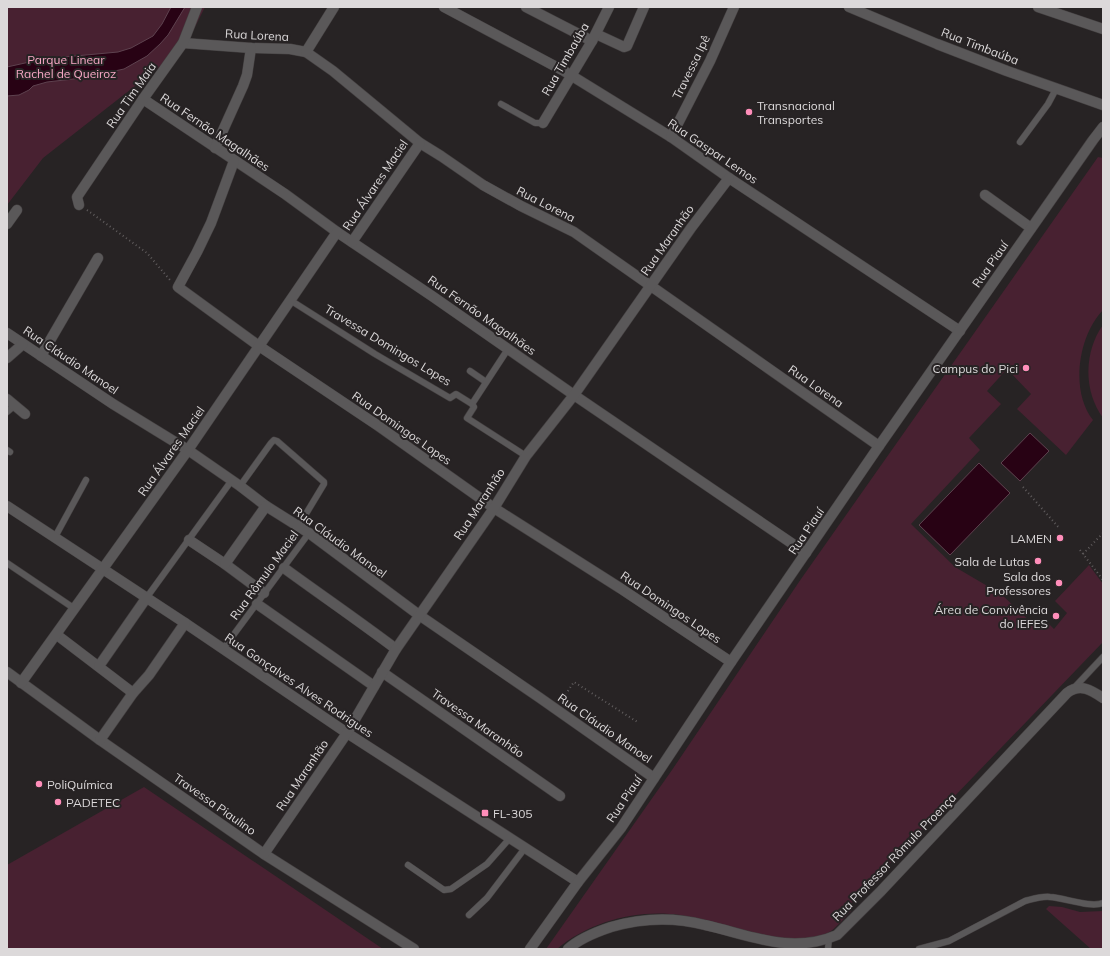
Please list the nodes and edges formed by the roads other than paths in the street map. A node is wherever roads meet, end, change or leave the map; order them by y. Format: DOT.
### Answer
graph roads {
  1 [pos="197,7"];
  2 [pos="334,7"];
  3 [pos="444,7"];
  4 [pos="526,7"];
  5 [pos="609,7"];
  6 [pos="644,7"];
  7 [pos="734,7"];
  8 [pos="849,7"];
  9 [pos="1038,7"];
  10 [pos="1103,29"];
  11 [pos="594,37"];
  12 [pos="183,43"];
  13 [pos="251,48"];
  14 [pos="306,52"];
  15 [pos="571,75"];
  16 [pos="1056,89"];
  17 [pos="143,99"];
  18 [pos="501,104"];
  19 [pos="1103,105"];
  20 [pos="543,123"];
  21 [pos="1103,126"];
  22 [pos="671,137"];
  23 [pos="1020,142"];
  24 [pos="420,143"];
  25 [pos="215,148"];
  26 [pos="234,161"];
  27 [pos="729,178"];
  28 [pos="985,195"];
  29 [pos="79,205"];
  30 [pos="17,210"];
  31 [pos="7,224"];
  32 [pos="1031,228"];
  33 [pos="338,232"];
  34 [pos="352,242"];
  35 [pos="98,258"];
  36 [pos="651,286"];
  37 [pos="290,300"];
  38 [pos="960,331"];
  39 [pos="7,333"];
  40 [pos="23,344"];
  41 [pos="259,346"];
  42 [pos="508,349"];
  43 [pos="41,356"];
  44 [pos="7,358"];
  45 [pos="470,371"];
  46 [pos="486,382"];
  47 [pos="574,395"];
  48 [pos="472,404"];
  49 [pos="9,406"];
  50 [pos="25,414"];
  51 [pos="879,446"];
  52 [pos="188,450"];
  53 [pos="526,456"];
  54 [pos="86,480"];
  55 [pos="236,483"];
  56 [pos="7,506"];
  57 [pos="266,506"];
  58 [pos="494,508"];
  59 [pos="298,527"];
  60 [pos="309,533"];
  61 [pos="55,537"];
  62 [pos="189,540"];
  63 [pos="806,553"];
  64 [pos="7,563"];
  65 [pos="226,564"];
  66 [pos="284,568"];
  67 [pos="104,569"];
  68 [pos="264,593"];
  69 [pos="147,598"];
  70 [pos="257,604"];
  71 [pos="75,609"];
  72 [pos="419,615"];
  73 [pos="185,623"];
  74 [pos="57,635"];
  75 [pos="396,648"];
  76 [pos="224,649"];
  77 [pos="1103,657"];
  78 [pos="731,662"];
  79 [pos="99,666"];
  80 [pos="7,672"];
  81 [pos="382,672"];
  82 [pos="21,683"];
  83 [pos="374,686"];
  84 [pos="1074,688"];
  85 [pos="133,693"];
  86 [pos="1103,698"];
  87 [pos="347,733"];
  88 [pos="100,740"];
  89 [pos="654,778"];
  90 [pos="560,796"];
  91 [pos="510,838"];
  92 [pos="526,848"];
  93 [pos="264,854"];
  94 [pos="408,865"];
  95 [pos="578,882"];
  96 [pos="1103,903"];
  97 [pos="469,915"];
  98 [pos="829,938"];
  99 [pos="414,949"];
  100 [pos="530,949"];
  101 [pos="568,949"];
  102 [pos="828,949"];
  103 [pos="919,949"];
  1 -- 12 [label="street, Rua Tim Maia"];
  2 -- 14 [label="street"];
  3 -- 15 [label="street, Rua Gaspar Lemos"];
  4 -- 11 [label="street"];
  5 -- 11 [label="street, Rua Timbaúba"];
  6 -- 11 [label="street"];
  7 -- 22 [label="street, Travessa Ipê"];
  8 -- 16 [label="street, Rua Timbaúba"];
  9 -- 10 [label="street"];
  11 -- 15 [label="street, Rua Timbaúba"];
  12 -- 13 [label="street, Rua Lorena"];
  12 -- 17 [label="street, Rua Tim Maia"];
  13 -- 14 [label="street, Rua Lorena"];
  13 -- 25 [label="street"];
  14 -- 24 [label="street, Rua Lorena"];
  15 -- 20 [label="street, Rua Timbaúba"];
  15 -- 22 [label="street, Rua Gaspar Lemos"];
  16 -- 19 [label="street, Rua Timbaúba"];
  16 -- 23 [label="lane"];
  17 -- 25 [label="street, Rua Fernão Magalhães"];
  17 -- 29 [label="street, Rua Tim Maia"];
  18 -- 20 [label="lane"];
  21 -- 32 [label="street, Rua Piauí"];
  22 -- 27 [label="street, Rua Gaspar Lemos"];
  24 -- 34 [label="street, Rua Álvares Maciel"];
  24 -- 36 [label="street, Rua Lorena"];
  25 -- 26 [label="street, Rua Fernão Magalhães"];
  26 -- 33 [label="street, Rua Fernão Magalhães"];
  26 -- 41 [label="street, Rua Domingos Lopes"];
  27 -- 36 [label="street, Rua Maranhão"];
  27 -- 38 [label="street, Rua Gaspar Lemos"];
  28 -- 32 [label="street"];
  30 -- 31 [label="street"];
  32 -- 38 [label="street, Rua Piauí"];
  33 -- 34 [label="street, Rua Fernão Magalhães"];
  33 -- 37 [label="street, Rua Álvares Maciel"];
  34 -- 42 [label="street, Rua Fernão Magalhães"];
  35 -- 43 [label="street"];
  36 -- 47 [label="street, Rua Maranhão"];
  36 -- 51 [label="street, Rua Lorena"];
  37 -- 41 [label="street, Rua Álvares Maciel"];
  37 -- 48 [label="lane, Travessa Domingos Lopes"];
  38 -- 51 [label="street, Rua Piauí"];
  39 -- 40 [label="street, Rua Cláudio Manoel"];
  40 -- 43 [label="street, Rua Cláudio Manoel"];
  40 -- 44 [label="street"];
  41 -- 52 [label="street, Rua Álvares Maciel"];
  41 -- 58 [label="street, Rua Domingos Lopes"];
  42 -- 46 [label="lane"];
  42 -- 47 [label="street, Rua Fernão Magalhães"];
  43 -- 52 [label="street, Rua Cláudio Manoel"];
  45 -- 46 [label="lane"];
  46 -- 48 [label="lane"];
  47 -- 53 [label="street, Rua Maranhão"];
  47 -- 63 [label="street, Rua Fernão Magalhães"];
  48 -- 53 [label="lane"];
  49 -- 50 [label="street"];
  51 -- 63 [label="street, Rua Piauí"];
  52 -- 55 [label="street, Rua Cláudio Manoel"];
  52 -- 67 [label="street, Rua Álvares Maciel"];
  53 -- 58 [label="street, Rua Maranhão"];
  54 -- 61 [label="lane"];
  55 -- 57 [label="street, Rua Cláudio Manoel"];
  55 -- 59 [label="lane"];
  55 -- 62 [label="lane"];
  56 -- 61 [label="street, Rua Gonçalves Alves Rodrigues"];
  57 -- 59 [label="street, Rua Cláudio Manoel"];
  57 -- 65 [label="street"];
  58 -- 72 [label="street, Rua Maranhão"];
  58 -- 78 [label="street, Rua Domingos Lopes"];
  59 -- 60 [label="street, Rua Cláudio Manoel"];
  60 -- 66 [label="lane, Rua Rômulo Maciel"];
  60 -- 72 [label="street, Rua Cláudio Manoel"];
  61 -- 67 [label="street, Rua Gonçalves Alves Rodrigues"];
  62 -- 65 [label="street"];
  62 -- 69 [label="lane"];
  63 -- 78 [label="street, Rua Piauí"];
  64 -- 71 [label="lane"];
  65 -- 68 [label="street"];
  66 -- 68 [label="lane, Rua Rômulo Maciel"];
  66 -- 75 [label="street"];
  67 -- 69 [label="street, Rua Gonçalves Alves Rodrigues"];
  67 -- 71 [label="street, Rua Álvares Maciel"];
  68 -- 70 [label="lane, Rua Rômulo Maciel"];
  69 -- 73 [label="street, Rua Gonçalves Alves Rodrigues"];
  69 -- 79 [label="street"];
  70 -- 76 [label="lane, Rua Rômulo Maciel"];
  70 -- 83 [label="street"];
  71 -- 74 [label="street, Rua Álvares Maciel"];
  72 -- 75 [label="street, Rua Maranhão"];
  72 -- 89 [label="street, Rua Cláudio Manoel"];
  73 -- 76 [label="street, Rua Gonçalves Alves Rodrigues"];
  73 -- 85 [label="street"];
  74 -- 79 [label="street"];
  74 -- 82 [label="street, Rua Álvares Maciel"];
  75 -- 81 [label="street, Rua Maranhão"];
  76 -- 87 [label="street, Rua Gonçalves Alves Rodrigues"];
  77 -- 84 [label="lane"];
  78 -- 89 [label="street, Rua Piauí"];
  79 -- 85 [label="street"];
  80 -- 82 [label="street, Travessa Piaulino"];
  81 -- 83 [label="street, Rua Maranhão"];
  81 -- 90 [label="street, Travessa Maranhão"];
  82 -- 88 [label="street, Travessa Piaulino"];
  83 -- 87 [label="street, Rua Maranhão"];
  84 -- 86 [label="street"];
  84 -- 98 [label="street, Rua Professor Rômulo Proença"];
  85 -- 88 [label="street"];
  87 -- 91 [label="street, Rua Gonçalves Alves Rodrigues"];
  87 -- 93 [label="street, Rua Maranhão"];
  88 -- 93 [label="street, Travessa Piaulino"];
  89 -- 95 [label="street, Rua Piauí"];
  91 -- 92 [label="street, Rua Gonçalves Alves Rodrigues"];
  91 -- 94 [label="lane"];
  92 -- 95 [label="street, Rua Gonçalves Alves Rodrigues"];
  92 -- 97 [label="lane"];
  93 -- 99 [label="street, Travessa Piaulino"];
  95 -- 100 [label="street, Rua Piauí"];
  96 -- 103 [label="lane"];
  98 -- 101 [label="street, Rua Professor Rômulo Proença"];
  98 -- 102 [label="lane"];
}
